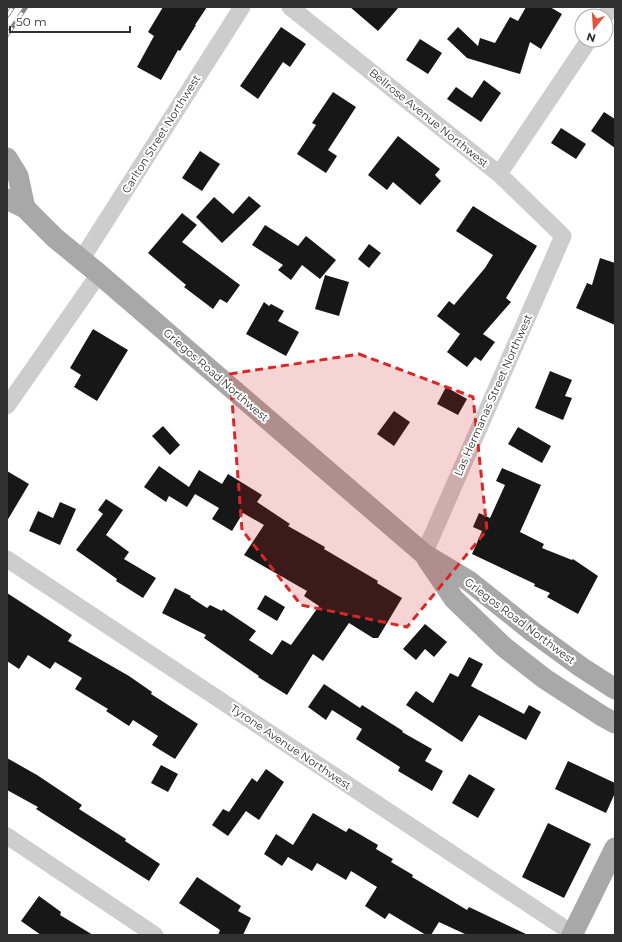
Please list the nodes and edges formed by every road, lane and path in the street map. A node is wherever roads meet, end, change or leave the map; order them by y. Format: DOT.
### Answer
graph roads {
  1 [pos="242,7"];
  2 [pos="290,7"];
  3 [pos="584,48"];
  4 [pos="7,158"];
  5 [pos="499,174"];
  6 [pos="16,204"];
  7 [pos="563,236"];
  8 [pos="81,260"];
  9 [pos="99,274"];
  10 [pos="7,406"];
  11 [pos="424,554"];
  12 [pos="7,558"];
  13 [pos="615,689"];
  14 [pos="615,723"];
  15 [pos="7,836"];
  16 [pos="615,848"];
  17 [pos="155,935"];
  18 [pos="573,935"];
  1 -- 8 [label="street, Carlton Street Northwest"];
  2 -- 5 [label="street, Bellrose Avenue Northwest"];
  3 -- 5 [label="street"];
  4 -- 6 [label="main road"];
  5 -- 7 [label="street, Bellrose Avenue Northwest"];
  6 -- 8 [label="main road, Griegos Road Northwest"];
  7 -- 11 [label="street, Las Hermanas Street Northwest"];
  8 -- 9 [label="main road, Griegos Road Northwest"];
  9 -- 10 [label="street"];
  9 -- 11 [label="main road, Griegos Road Northwest"];
  11 -- 13 [label="main road, Griegos Road Northwest"];
  11 -- 14 [label="main road, Griegos Road Northwest"];
  12 -- 18 [label="street, Tyrone Avenue Northwest"];
  15 -- 17 [label="street"];
  16 -- 18 [label="main road"];
}
